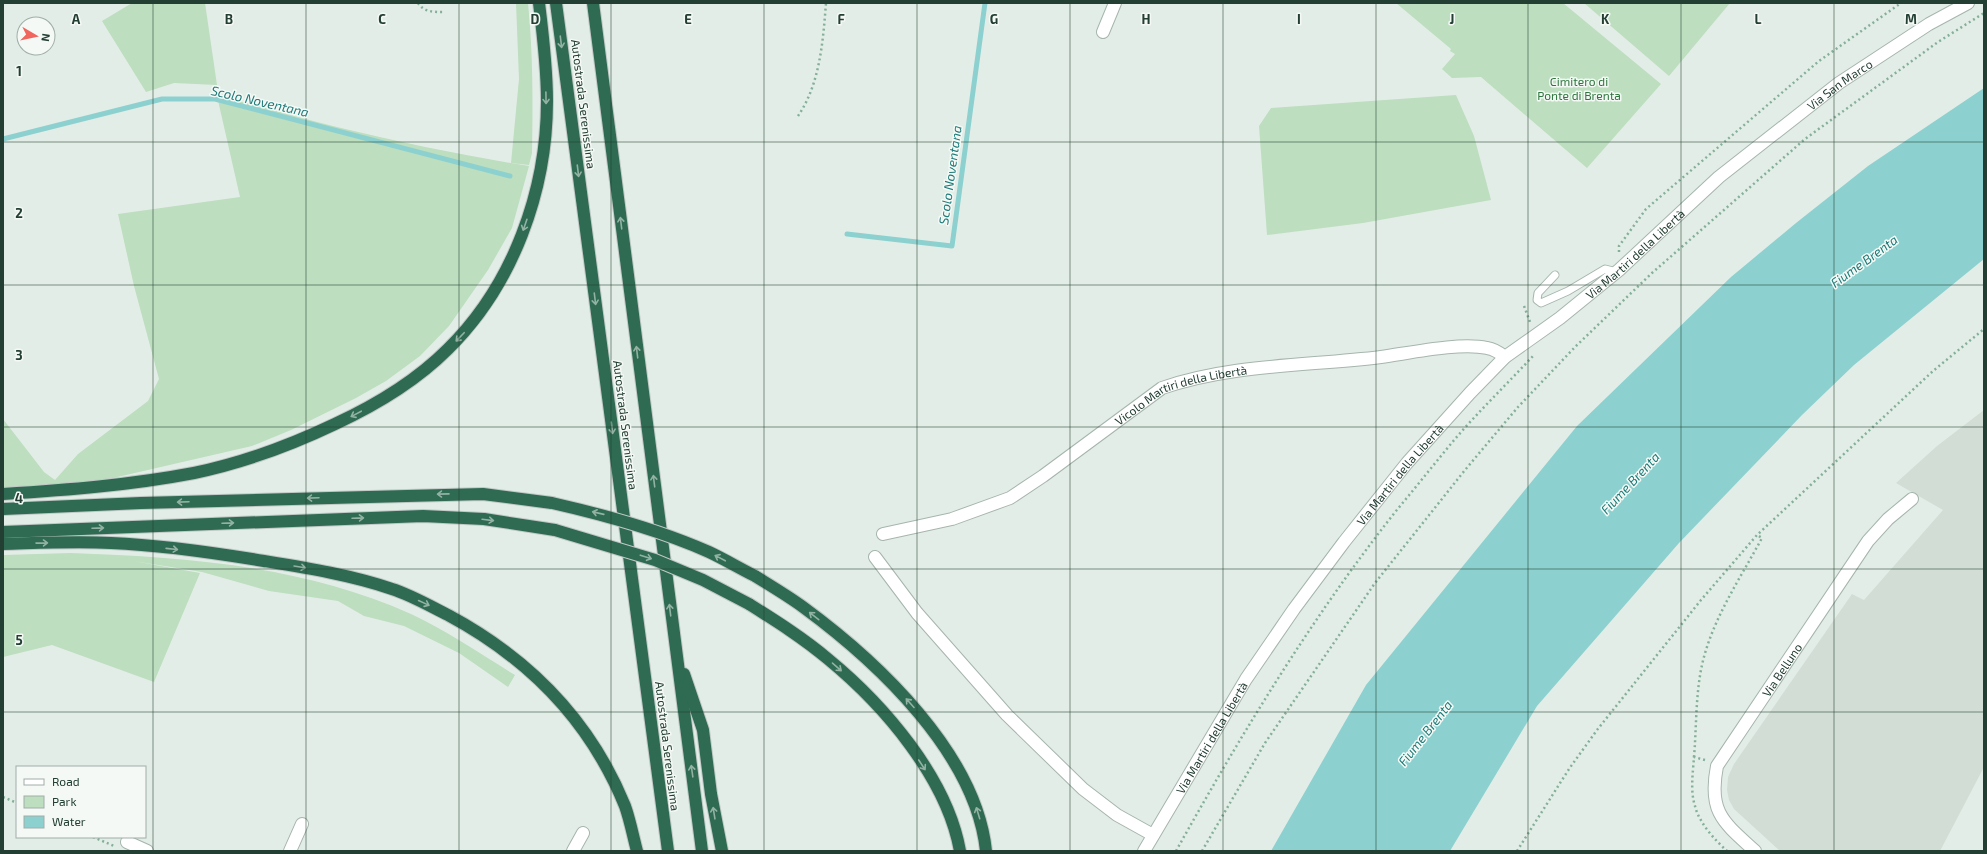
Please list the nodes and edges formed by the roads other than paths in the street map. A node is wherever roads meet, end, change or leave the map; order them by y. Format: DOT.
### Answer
graph roads {
  1 [pos="539,3"];
  2 [pos="556,3"];
  3 [pos="593,3"];
  4 [pos="1115,3"];
  5 [pos="1968,3"];
  6 [pos="1103,32"];
  7 [pos="1719,178"];
  8 [pos="1618,271"];
  9 [pos="1556,275"];
  10 [pos="1505,357"];
  11 [pos="3,494"];
  12 [pos="1912,499"];
  13 [pos="3,509"];
  14 [pos="3,532"];
  15 [pos="883,534"];
  16 [pos="3,544"];
  17 [pos="875,557"];
  18 [pos="675,648"];
  19 [pos="302,824"];
  20 [pos="583,833"];
  21 [pos="1152,835"];
  22 [pos="123,842"];
  23 [pos="147,851"];
  24 [pos="290,851"];
  25 [pos="573,851"];
  26 [pos="637,851"];
  27 [pos="668,851"];
  28 [pos="702,851"];
  29 [pos="722,851"];
  30 [pos="960,851"];
  31 [pos="986,851"];
  32 [pos="1144,851"];
  33 [pos="1755,851"];
  1 -- 11 [label="highway, one-way"];
  2 -- 27 [label="highway, Autostrada Serenissima, one-way"];
  18 -- 3 [label="highway, Autostrada Serenissima, one-way"];
  4 -- 6 [label="street"];
  5 -- 7 [label="street, Via San Marco"];
  7 -- 8 [label="street, Via Martiri della Libertà"];
  8 -- 9 [label="lane"];
  8 -- 10 [label="street, Via Martiri della Libertà"];
  10 -- 15 [label="street, Vicolo Martiri della Libertà"];
  10 -- 21 [label="street, Via Martiri della Libertà"];
  12 -- 33 [label="street, Via Belluno"];
  31 -- 13 [label="highway, one-way, bridge"];
  14 -- 30 [label="highway, one-way, bridge"];
  16 -- 26 [label="highway, one-way"];
  17 -- 21 [label="street"];
  28 -- 18 [label="highway, Autostrada Serenissima, one-way"];
  29 -- 18 [label="highway, one-way"];
  19 -- 24 [label="street"];
  20 -- 25 [label="street"];
  21 -- 32 [label="street, Via Martiri della Libertà"];
  22 -- 23 [label="street"];
}
